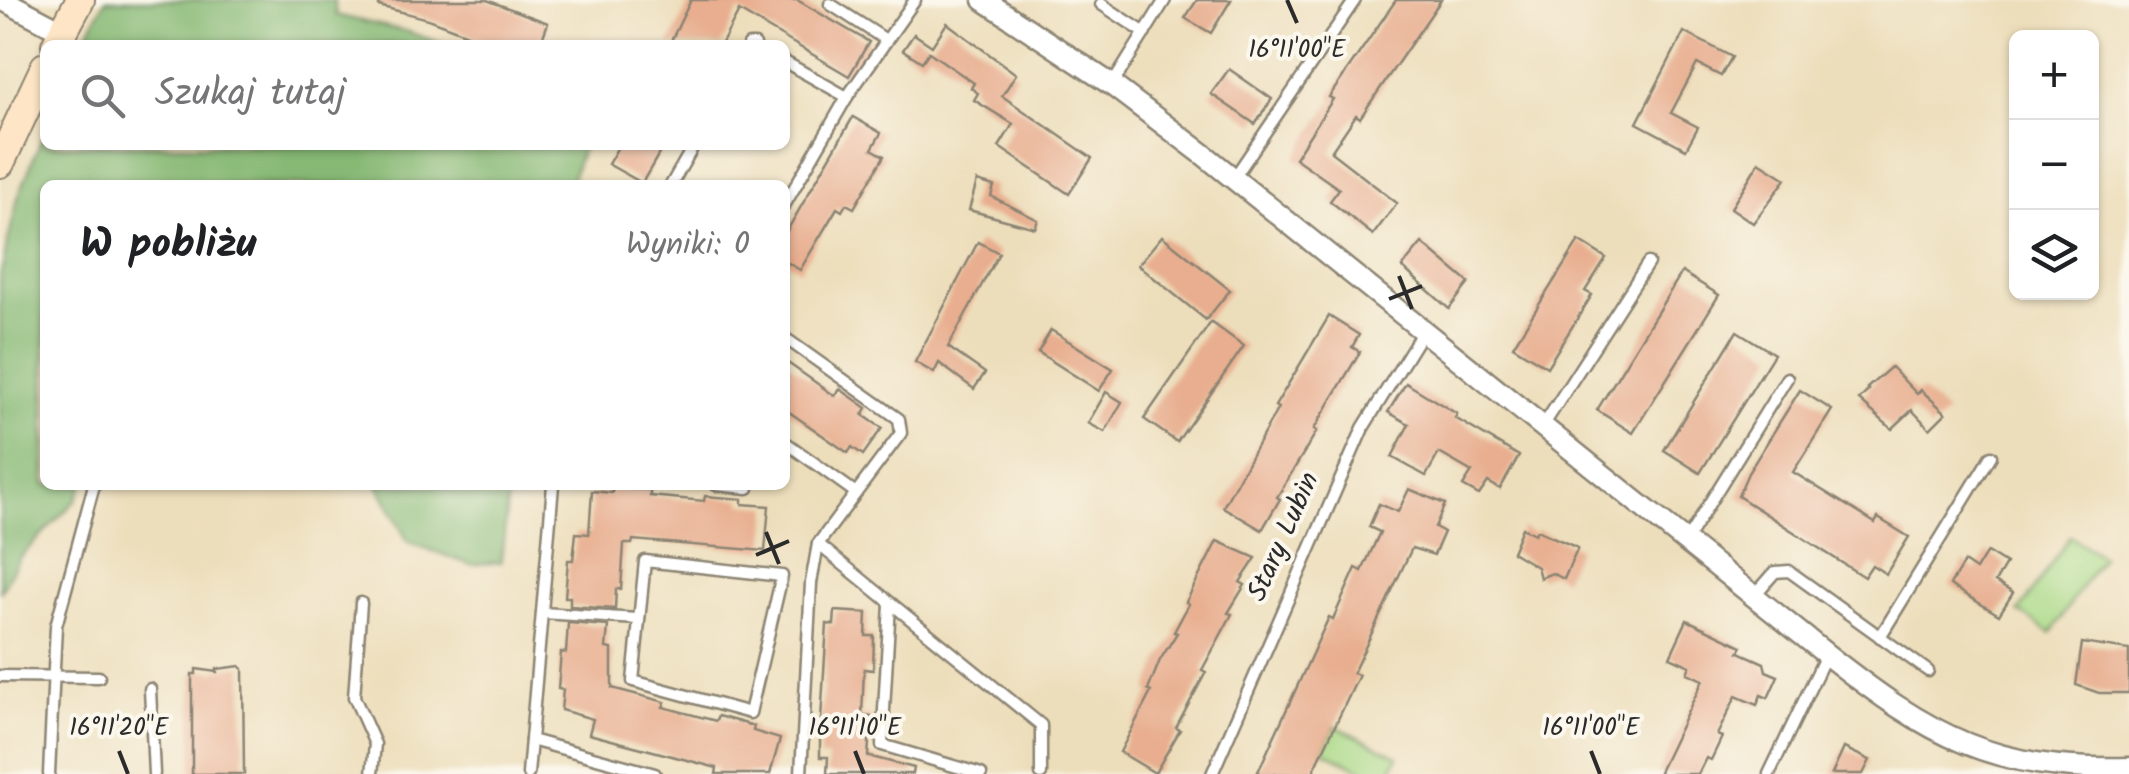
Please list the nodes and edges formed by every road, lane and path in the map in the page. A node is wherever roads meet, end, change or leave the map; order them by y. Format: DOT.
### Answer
graph roads {
  1 [pos="3,0"];
  2 [pos="80,0"];
  3 [pos="916,0"];
  4 [pos="1165,0"];
  5 [pos="1355,0"];
  6 [pos="830,4"];
  7 [pos="998,4"];
  8 [pos="1101,4"];
  9 [pos="1145,33"];
  10 [pos="59,38"];
  11 [pos="886,40"];
  12 [pos="790,65"];
  13 [pos="40,78"];
  14 [pos="1112,85"];
  15 [pos="848,96"];
  16 [pos="691,150"];
  17 [pos="0,163"];
  18 [pos="1234,179"];
  19 [pos="674,180"];
  20 [pos="790,195"];
  21 [pos="1648,263"];
  22 [pos="1423,330"];
  23 [pos="790,342"];
  24 [pos="1787,378"];
  25 [pos="1543,426"];
  26 [pos="790,446"];
  27 [pos="1991,456"];
  28 [pos="93,490"];
  29 [pos="553,490"];
  30 [pos="856,492"];
  31 [pos="1686,541"];
  32 [pos="818,544"];
  33 [pos="1754,596"];
  34 [pos="361,603"];
  35 [pos="890,604"];
  36 [pos="542,613"];
  37 [pos="638,619"];
  38 [pos="1880,636"];
  39 [pos="1826,654"];
  40 [pos="1928,671"];
  41 [pos="0,676"];
  42 [pos="54,676"];
  43 [pos="98,677"];
  44 [pos="150,689"];
  45 [pos="531,740"];
  46 [pos="2129,768"];
  47 [pos="2077,772"];
  48 [pos="50,774"];
  49 [pos="154,774"];
  50 [pos="372,774"];
  51 [pos="528,774"];
  52 [pos="655,774"];
  53 [pos="801,774"];
  54 [pos="981,774"];
  55 [pos="1042,774"];
  56 [pos="1212,774"];
  57 [pos="1769,774"];
  1 -- 10 [label="street"];
  2 -- 10 [label="street"];
  3 -- 11 [label="lane"];
  4 -- 9 [label="lane"];
  5 -- 18 [label="lane"];
  6 -- 11 [label="lane"];
  7 -- 14 [label="street"];
  8 -- 9 [label="lane"];
  9 -- 14 [label="lane"];
  11 -- 15 [label="lane"];
  12 -- 15 [label="lane"];
  13 -- 17 [label="street"];
  14 -- 18 [label="street"];
  15 -- 20 [label="lane"];
  16 -- 19 [label="lane"];
  18 -- 22 [label="street"];
  21 -- 25 [label="lane"];
  22 -- 25 [label="street"];
  22 -- 56 [label="lane, Stary Lubin"];
  23 -- 30 [label="lane"];
  24 -- 31 [label="lane"];
  25 -- 31 [label="street"];
  26 -- 30 [label="lane"];
  27 -- 38 [label="lane"];
  28 -- 42 [label="lane"];
  29 -- 36 [label="lane"];
  30 -- 32 [label="lane"];
  31 -- 33 [label="street"];
  32 -- 35 [label="lane"];
  32 -- 53 [label="lane"];
  33 -- 38 [label="lane"];
  33 -- 39 [label="street"];
  34 -- 50 [label="lane"];
  35 -- 54 [label="lane"];
  35 -- 55 [label="lane"];
  36 -- 37 [label="lane"];
  36 -- 45 [label="lane"];
  37 -- 37 [label="lane"];
  38 -- 40 [label="lane"];
  39 -- 47 [label="street"];
  39 -- 57 [label="lane"];
  41 -- 42 [label="lane"];
  42 -- 43 [label="lane"];
  42 -- 48 [label="lane"];
  44 -- 49 [label="lane"];
  45 -- 51 [label="lane"];
  45 -- 52 [label="lane"];
  46 -- 47 [label="street"];
}
